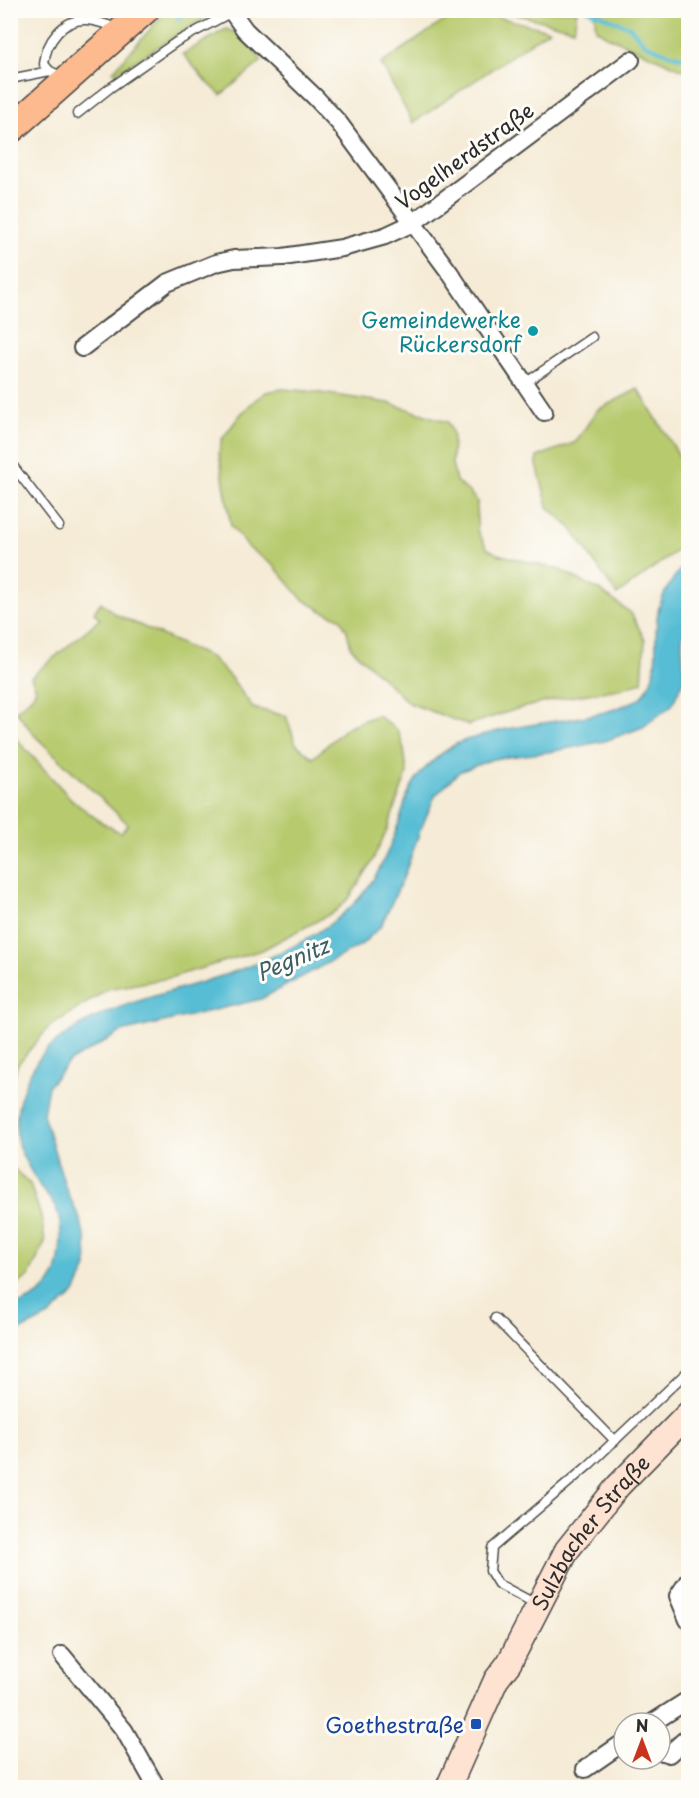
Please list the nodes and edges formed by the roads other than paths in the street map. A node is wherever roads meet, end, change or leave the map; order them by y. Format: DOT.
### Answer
graph roads {
  1 [pos="145,10"];
  2 [pos="233,11"];
  3 [pos="124,30"];
  4 [pos="631,60"];
  5 [pos="59,75"];
  6 [pos="10,79"];
  7 [pos="77,114"];
  8 [pos="10,130"];
  9 [pos="413,223"];
  10 [pos="592,337"];
  11 [pos="82,348"];
  12 [pos="525,383"];
  13 [pos="544,412"];
  14 [pos="10,462"];
  15 [pos="59,526"];
  16 [pos="495,1318"];
  17 [pos="688,1371"];
  18 [pos="688,1414"];
  19 [pos="615,1441"];
  20 [pos="688,1581"];
  21 [pos="538,1605"];
  22 [pos="688,1620"];
  23 [pos="62,1655"];
  24 [pos="509,1664"];
  25 [pos="688,1700"];
  26 [pos="671,1711"];
  27 [pos="688,1737"];
  28 [pos="612,1750"];
  29 [pos="672,1751"];
  30 [pos="585,1769"];
  31 [pos="157,1788"];
  32 [pos="448,1788"];
  33 [pos="460,1788"];
  1 -- 3 [label="main road"];
  2 -- 7 [label="lane"];
  2 -- 9 [label="street"];
  3 -- 5 [label="main road"];
  3 -- 5 [label="lane"];
  4 -- 9 [label="street, Vogelherdstraße"];
  5 -- 6 [label="lane"];
  5 -- 8 [label="main road"];
  9 -- 11 [label="street, Vogelherdstraße"];
  9 -- 12 [label="street"];
  10 -- 12 [label="lane"];
  12 -- 13 [label="street"];
  14 -- 15 [label="lane"];
  16 -- 19 [label="lane"];
  17 -- 19 [label="lane"];
  18 -- 21 [label="main road, Sulzbacher Straße"];
  19 -- 21 [label="lane"];
  20 -- 22 [label="street"];
  21 -- 24 [label="main road, Sulzbacher Straße"];
  23 -- 31 [label="street"];
  24 -- 32 [label="main road, Sulzbacher Straße"];
  24 -- 33 [label="main road, Sulzbacher Straße"];
  25 -- 26 [label="street"];
  27 -- 29 [label="street"];
  28 -- 30 [label="street"];
}
